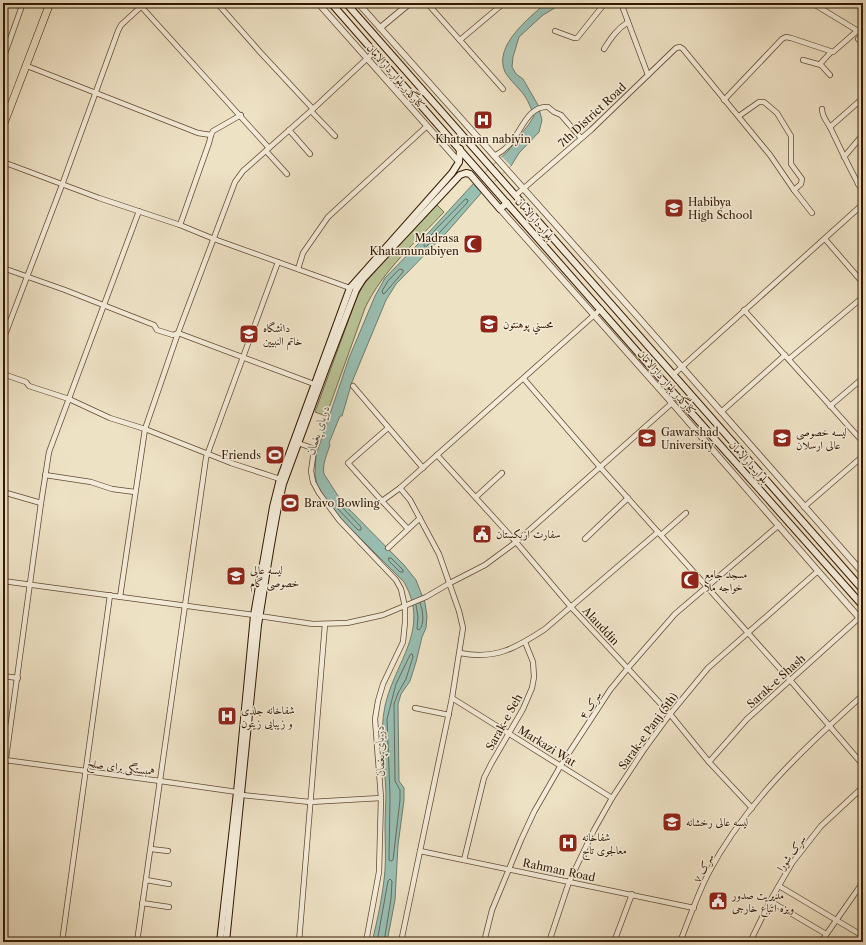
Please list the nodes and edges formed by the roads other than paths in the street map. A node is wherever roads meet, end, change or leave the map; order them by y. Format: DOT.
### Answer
graph roads {
  1 [pos="23,3"];
  2 [pos="50,3"];
  3 [pos="217,3"];
  4 [pos="318,3"];
  5 [pos="331,3"];
  6 [pos="346,3"];
  7 [pos="358,3"];
  8 [pos="410,3"];
  9 [pos="427,3"];
  10 [pos="504,3"];
  11 [pos="605,3"];
  12 [pos="621,3"];
  13 [pos="812,3"];
  14 [pos="141,4"];
  15 [pos="628,22"];
  16 [pos="380,28"];
  17 [pos="555,31"];
  18 [pos="857,31"];
  19 [pos="863,34"];
  20 [pos="460,40"];
  21 [pos="863,44"];
  22 [pos="604,49"];
  23 [pos="374,52"];
  24 [pos="831,52"];
  25 [pos="367,58"];
  26 [pos="3,59"];
  27 [pos="804,60"];
  28 [pos="820,64"];
  29 [pos="27,66"];
  30 [pos="648,75"];
  31 [pos="830,75"];
  32 [pos="503,89"];
  33 [pos="96,94"];
  34 [pos="863,98"];
  35 [pos="724,100"];
  36 [pos="822,109"];
  37 [pos="312,110"];
  38 [pos="241,115"];
  39 [pos="5,116"];
  40 [pos="739,116"];
  41 [pos="3,126"];
  42 [pos="427,126"];
  43 [pos="830,127"];
  44 [pos="289,130"];
  45 [pos="456,130"];
  46 [pos="211,134"];
  47 [pos="335,136"];
  48 [pos="448,136"];
  49 [pos="581,138"];
  50 [pos="860,138"];
  51 [pos="268,149"];
  52 [pos="460,149"];
  53 [pos="310,154"];
  54 [pos="844,157"];
  55 [pos="496,158"];
  56 [pos="3,162"];
  57 [pos="459,162"];
  58 [pos="287,174"];
  59 [pos="863,180"];
  60 [pos="858,184"];
  61 [pos="62,185"];
  62 [pos="523,189"];
  63 [pos="794,190"];
  64 [pos="863,192"];
  65 [pos="516,195"];
  66 [pos="507,203"];
  67 [pos="863,204"];
  68 [pos="500,209"];
  69 [pos="139,211"];
  70 [pos="812,213"];
  71 [pos="180,225"];
  72 [pos="542,226"];
  73 [pos="534,233"];
  74 [pos="214,239"];
  75 [pos="824,239"];
  76 [pos="278,262"];
  77 [pos="3,268"];
  78 [pos="298,269"];
  79 [pos="27,277"];
  80 [pos="863,283"];
  81 [pos="350,288"];
  82 [pos="863,297"];
  83 [pos="104,306"];
  84 [pos="601,310"];
  85 [pos="744,310"];
  86 [pos="594,316"];
  87 [pos="178,334"];
  88 [pos="3,340"];
  89 [pos="785,355"];
  90 [pos="243,358"];
  91 [pos="790,359"];
  92 [pos="648,364"];
  93 [pos="681,367"];
  94 [pos="642,369"];
  95 [pos="3,374"];
  96 [pos="674,374"];
  97 [pos="863,378"];
  98 [pos="524,379"];
  99 [pos="314,384"];
  100 [pos="353,386"];
  101 [pos="69,399"];
  102 [pos="672,403"];
  103 [pos="830,406"];
  104 [pos="308,408"];
  105 [pos="721,412"];
  106 [pos="388,428"];
  107 [pos="145,429"];
  108 [pos="863,442"];
  109 [pos="298,443"];
  110 [pos="207,454"];
  111 [pos="437,455"];
  112 [pos="863,456"];
  113 [pos="600,467"];
  114 [pos="423,468"];
  115 [pos="502,473"];
  116 [pos="45,475"];
  117 [pos="280,479"];
  118 [pos="400,488"];
  119 [pos="3,492"];
  120 [pos="135,492"];
  121 [pos="476,497"];
  122 [pos="628,498"];
  123 [pos="382,501"];
  124 [pos="41,503"];
  125 [pos="804,507"];
  126 [pos="686,513"];
  127 [pos="420,518"];
  128 [pos="779,525"];
  129 [pos="408,529"];
  130 [pos="660,534"];
  131 [pos="585,539"];
  132 [pos="516,542"];
  133 [pos="388,548"];
  134 [pos="862,569"];
  135 [pos="818,571"];
  136 [pos="3,581"];
  137 [pos="450,583"];
  138 [pos="29,584"];
  139 [pos="706,586"];
  140 [pos="863,590"];
  141 [pos="110,596"];
  142 [pos="120,597"];
  143 [pos="184,606"];
  144 [pos="406,606"];
  145 [pos="863,606"];
  146 [pos="571,607"];
  147 [pos="257,616"];
  148 [pos="861,620"];
  149 [pos="325,624"];
  150 [pos="748,633"];
  151 [pos="525,642"];
  152 [pos="460,653"];
  153 [pos="628,668"];
  154 [pos="3,676"];
  155 [pos="18,678"];
  156 [pos="790,680"];
  157 [pos="863,695"];
  158 [pos="452,698"];
  159 [pos="415,708"];
  160 [pos="670,714"];
  161 [pos="448,715"];
  162 [pos="829,726"];
  163 [pos="509,733"];
  164 [pos="4,760"];
  165 [pos="709,762"];
  166 [pos="561,765"];
  167 [pos="863,765"];
  168 [pos="85,771"];
  169 [pos="3,780"];
  170 [pos="160,781"];
  171 [pos="863,786"];
  172 [pos="239,794"];
  173 [pos="381,798"];
  174 [pos="612,798"];
  175 [pos="310,802"];
  176 [pos="752,808"];
  177 [pos="235,833"];
  178 [pos="151,849"];
  179 [pos="168,851"];
  180 [pos="420,851"];
  181 [pos="464,860"];
  182 [pos="509,869"];
  183 [pos="146,880"];
  184 [pos="569,882"];
  185 [pos="863,882"];
  186 [pos="169,884"];
  187 [pos="779,886"];
  188 [pos="632,894"];
  189 [pos="770,901"];
  190 [pos="142,903"];
  191 [pos="169,907"];
  192 [pos="694,908"];
  193 [pos="836,920"];
  194 [pos="826,934"];
  195 [pos="863,936"];
  196 [pos="62,942"];
  197 [pos="136,942"];
  198 [pos="220,942"];
  199 [pos="226,942"];
  200 [pos="299,942"];
  201 [pos="366,942"];
  202 [pos="401,942"];
  203 [pos="484,942"];
  204 [pos="549,942"];
  205 [pos="614,942"];
  206 [pos="680,942"];
  207 [pos="750,942"];
  208 [pos="821,942"];
  1 -- 26 [label="street"];
  2 -- 29 [label="highway"];
  3 -- 37 [label="street"];
  4 -- 25 [label="street, کنارگذر بلوار دارالامان"];
  5 -- 23 [label="main road"];
  6 -- 45 [label="main road"];
  7 -- 16 [label="street, کنارگذر بلوار دارالامان"];
  8 -- 16 [label="street"];
  9 -- 20 [label="street"];
  10 -- 20 [label="street"];
  11 -- 17 [label="street"];
  12 -- 15 [label="street"];
  13 -- 18 [label="street"];
  14 -- 33 [label="street"];
  14 -- 38 [label="street"];
  15 -- 22 [label="street"];
  15 -- 30 [label="street"];
  16 -- 55 [label="street, کنارگذر بلوار دارالامان"];
  18 -- 19 [label="street"];
  18 -- 24 [label="street"];
  19 -- 21 [label="street"];
  20 -- 32 [label="street"];
  23 -- 25 [label="street"];
  23 -- 48 [label="main road"];
  24 -- 28 [label="street"];
  24 -- 35 [label="street"];
  25 -- 37 [label="street"];
  25 -- 42 [label="street, کنارگذر بلوار دارالامان"];
  27 -- 28 [label="street"];
  28 -- 31 [label="street"];
  29 -- 33 [label="street"];
  29 -- 39 [label="highway"];
  30 -- 35 [label="street, 7th District Road"];
  30 -- 49 [label="street, 7th District Road"];
  33 -- 46 [label="street"];
  33 -- 61 [label="street"];
  34 -- 43 [label="street"];
  35 -- 40 [label="street"];
  36 -- 43 [label="street"];
  37 -- 44 [label="street"];
  37 -- 47 [label="street"];
  38 -- 46 [label="street"];
  38 -- 51 [label="street"];
  39 -- 41 [label="highway"];
  40 -- 63 [label="street"];
  40 -- 63 [label="street"];
  42 -- 57 [label="street, کنارگذر بلوار دارالامان"];
  42 -- 78 [label="street"];
  43 -- 54 [label="street"];
  44 -- 51 [label="street"];
  44 -- 53 [label="street"];
  45 -- 48 [label="main road"];
  45 -- 65 [label="main road, بلوار دارالامان"];
  46 -- 71 [label="street"];
  48 -- 52 [label="main road"];
  49 -- 55 [label="street"];
  49 -- 62 [label="street, 7th District Road"];
  50 -- 54 [label="street"];
  51 -- 58 [label="street"];
  51 -- 74 [label="street"];
  52 -- 57 [label="main road"];
  52 -- 66 [label="main road, بلوار دارالامان"];
  54 -- 60 [label="street"];
  55 -- 62 [label="street, کنارگذر بلوار دارالامان"];
  56 -- 61 [label="street"];
  57 -- 81 [label="main road"];
  59 -- 60 [label="street"];
  60 -- 64 [label="street"];
  61 -- 69 [label="street"];
  61 -- 79 [label="street"];
  62 -- 65 [label="street, 7th District Road"];
  62 -- 93 [label="street, کنارگذر بلوار دارالامان"];
  63 -- 70 [label="street"];
  65 -- 72 [label="main road, بلوار دارالامان"];
  66 -- 68 [label="main road"];
  66 -- 73 [label="main road, بلوار دارالامان"];
  67 -- 75 [label="street"];
  68 -- 86 [label="street, کنارگذر بلوار دارالامان"];
  68 -- 104 [label="main road, کنارگذر بلوار دارالامان"];
  69 -- 71 [label="street"];
  69 -- 83 [label="street"];
  71 -- 74 [label="street"];
  72 -- 73 [label="main road"];
  72 -- 96 [label="main road, بلوار دارالامان"];
  73 -- 84 [label="main road, بلوار دارالامان"];
  74 -- 76 [label="street"];
  74 -- 87 [label="street"];
  75 -- 80 [label="street"];
  75 -- 85 [label="street"];
  76 -- 78 [label="street"];
  76 -- 90 [label="street"];
  77 -- 79 [label="street"];
  78 -- 81 [label="street"];
  79 -- 83 [label="street"];
  79 -- 88 [label="street"];
  81 -- 99 [label="main road"];
  82 -- 91 [label="street"];
  83 -- 87 [label="street"];
  83 -- 101 [label="street"];
  84 -- 86 [label="street"];
  84 -- 92 [label="main road, بلوار دارالامان"];
  85 -- 89 [label="street"];
  85 -- 93 [label="street"];
  86 -- 94 [label="street, کنارگذر بلوار دارالامان"];
  86 -- 98 [label="street"];
  87 -- 90 [label="street"];
  87 -- 107 [label="street"];
  89 -- 91 [label="street"];
  89 -- 105 [label="street"];
  90 -- 99 [label="street"];
  90 -- 110 [label="street"];
  91 -- 103 [label="street"];
  92 -- 94 [label="main road"];
  92 -- 145 [label="main road, بلوار دارالامان"];
  93 -- 96 [label="street"];
  93 -- 105 [label="street, کنارگذر بلوار دارالامان"];
  94 -- 102 [label="street, کنارگذر بلوار دارالامان"];
  95 -- 101 [label="street"];
  96 -- 140 [label="main road, بلوار دارالامان"];
  97 -- 103 [label="street"];
  98 -- 111 [label="street"];
  98 -- 113 [label="street"];
  99 -- 104 [label="main road"];
  100 -- 106 [label="street"];
  101 -- 107 [label="street"];
  101 -- 116 [label="street"];
  102 -- 113 [label="street"];
  102 -- 128 [label="street, کنارگذر بلوار دارالامان"];
  103 -- 108 [label="street"];
  104 -- 109 [label="main road"];
  104 -- 117 [label="main road"];
  105 -- 125 [label="street, کنارگذر بلوار دارالامان"];
  106 -- 114 [label="street"];
  106 -- 123 [label="street"];
  107 -- 110 [label="street"];
  107 -- 120 [label="street"];
  109 -- 144 [label="street"];
  109 -- 147 [label="main road"];
  110 -- 117 [label="street"];
  110 -- 143 [label="street"];
  111 -- 114 [label="street"];
  111 -- 121 [label="street, Alauddin"];
  112 -- 125 [label="street"];
  113 -- 122 [label="street"];
  113 -- 132 [label="street"];
  114 -- 118 [label="street"];
  115 -- 121 [label="street"];
  116 -- 120 [label="street"];
  116 -- 124 [label="street"];
  117 -- 147 [label="main road"];
  118 -- 123 [label="street"];
  118 -- 127 [label="street"];
  119 -- 124 [label="street"];
  120 -- 142 [label="street"];
  121 -- 132 [label="street, Alauddin"];
  122 -- 130 [label="street"];
  122 -- 131 [label="street"];
  123 -- 129 [label="street"];
  124 -- 138 [label="street"];
  125 -- 134 [label="street, کنارگذر بلوار دارالامان"];
  126 -- 130 [label="street"];
  127 -- 129 [label="street"];
  127 -- 137 [label="street"];
  128 -- 135 [label="street, کنارگذر بلوار دارالامان"];
  128 -- 139 [label="street, سرک ۴"];
  129 -- 133 [label="street"];
  130 -- 139 [label="street"];
  130 -- 146 [label="street"];
  132 -- 137 [label="street"];
  132 -- 146 [label="street, Alauddin"];
  135 -- 148 [label="street, کنارگذر بلوار دارالامان"];
  135 -- 150 [label="street, Sarak-e Panj (5th)"];
  136 -- 138 [label="street"];
  137 -- 144 [label="street"];
  137 -- 152 [label="street"];
  138 -- 141 [label="street"];
  138 -- 155 [label="street"];
  139 -- 150 [label="street"];
  139 -- 153 [label="street, سرک ۴"];
  141 -- 142 [label="street"];
  141 -- 168 [label="street"];
  142 -- 143 [label="street"];
  143 -- 147 [label="street"];
  143 -- 170 [label="street"];
  144 -- 149 [label="street"];
  144 -- 173 [label="street"];
  146 -- 151 [label="street"];
  146 -- 153 [label="street, Alauddin"];
  147 -- 149 [label="street"];
  147 -- 172 [label="main road"];
  148 -- 156 [label="street, Sarak-e Shash"];
  149 -- 175 [label="street"];
  150 -- 156 [label="street"];
  150 -- 160 [label="street, Sarak-e Panj (5th)"];
  151 -- 152 [label="street"];
  151 -- 163 [label="street, Sarak-e Seh"];
  152 -- 158 [label="street"];
  153 -- 160 [label="street, Alauddin"];
  153 -- 166 [label="street, سرک ۴"];
  154 -- 155 [label="street"];
  155 -- 164 [label="street"];
  156 -- 162 [label="street"];
  156 -- 165 [label="street, Sarak-e Shash"];
  157 -- 162 [label="street, سرک ۷"];
  158 -- 161 [label="street"];
  158 -- 163 [label="street, Markazi Wat"];
  159 -- 161 [label="street"];
  160 -- 165 [label="street, Alauddin"];
  160 -- 174 [label="street, Sarak-e Panj (5th)"];
  161 -- 180 [label="street"];
  162 -- 167 [label="street"];
  162 -- 176 [label="street, سرک ۷"];
  163 -- 166 [label="street, Markazi Wat"];
  163 -- 181 [label="street, Sarak-e Seh"];
  164 -- 168 [label="street, همبستگی برای صلح"];
  164 -- 169 [label="street"];
  165 -- 176 [label="street, Alauddin"];
  166 -- 174 [label="street, Markazi Wat"];
  166 -- 182 [label="street, سرک ۴"];
  168 -- 170 [label="street, همبستگی برای صلح"];
  168 -- 196 [label="street"];
  170 -- 172 [label="street, همبستگی برای صلح"];
  170 -- 178 [label="street"];
  171 -- 187 [label="street, سرک شورا"];
  172 -- 175 [label="street, همبستگی برای صلح"];
  172 -- 177 [label="main road"];
  173 -- 175 [label="street, همبستگی برای صلح"];
  173 -- 201 [label="street"];
  174 -- 184 [label="street, Sarak-e Panj (5th)"];
  175 -- 200 [label="street"];
  176 -- 192 [label="street, سرک ۷"];
  177 -- 198 [label="main road"];
  177 -- 199 [label="main road"];
  178 -- 179 [label="street"];
  178 -- 183 [label="street"];
  180 -- 181 [label="street, Rahman Road"];
  180 -- 202 [label="street"];
  181 -- 182 [label="street, Rahman Road"];
  182 -- 184 [label="street, Rahman Road"];
  182 -- 203 [label="street, سرک ۴"];
  183 -- 186 [label="street"];
  183 -- 190 [label="street"];
  184 -- 188 [label="street, Rahman Road"];
  184 -- 204 [label="street, Sarak-e Panj (5th)"];
  185 -- 193 [label="street"];
  187 -- 189 [label="street, سرک شورا"];
  187 -- 193 [label="street"];
  188 -- 192 [label="street, Rahman Road"];
  188 -- 205 [label="street"];
  189 -- 194 [label="street"];
  189 -- 207 [label="street, سرک شورا"];
  190 -- 191 [label="street"];
  190 -- 197 [label="street"];
  192 -- 206 [label="street, سرک ۷"];
  193 -- 194 [label="street"];
  193 -- 195 [label="street"];
  194 -- 208 [label="street"];
}
